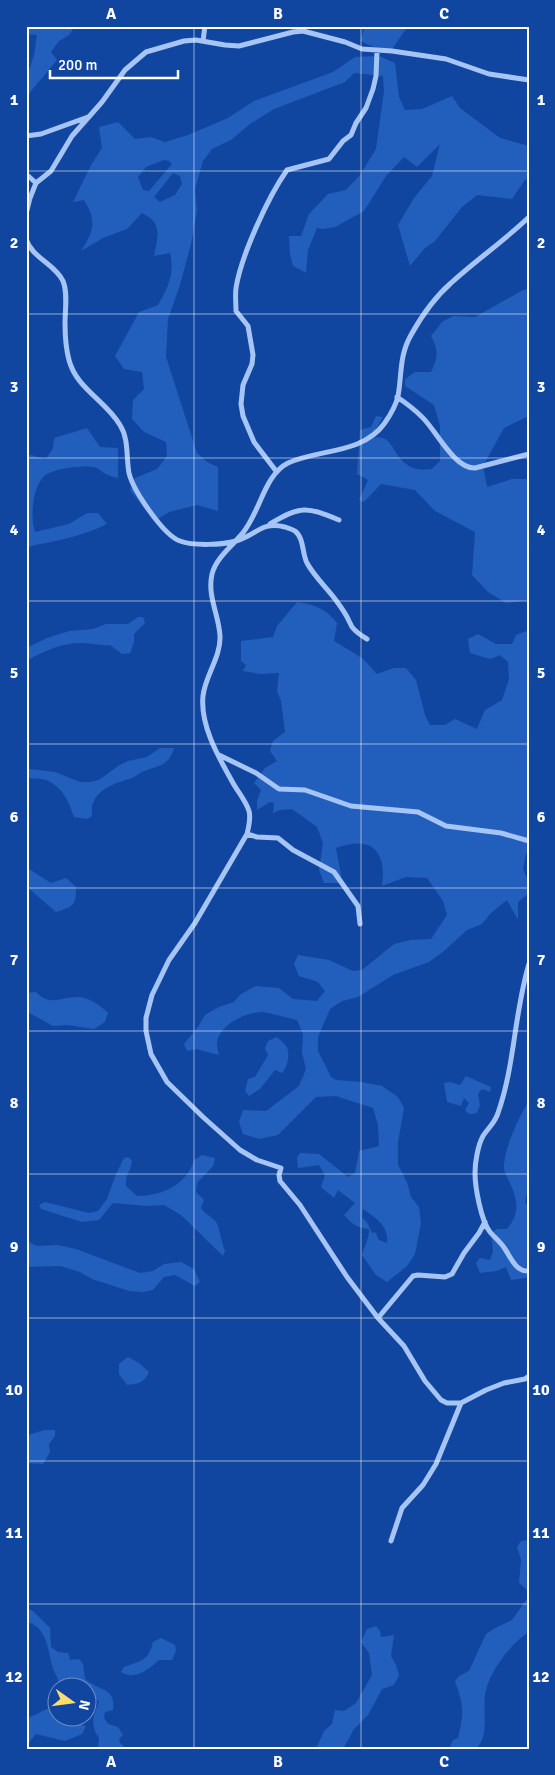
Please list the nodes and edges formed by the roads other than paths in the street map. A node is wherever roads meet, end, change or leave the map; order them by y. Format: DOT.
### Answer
graph roads {
  1 [pos="205,26"];
  2 [pos="204,41"];
  3 [pos="377,51"];
  4 [pos="529,80"];
  5 [pos="90,116"];
  6 [pos="26,136"];
  7 [pos="26,174"];
  8 [pos="36,183"];
  9 [pos="26,214"];
  10 [pos="529,217"];
  11 [pos="26,239"];
  12 [pos="398,397"];
  13 [pos="529,454"];
  14 [pos="276,471"];
  15 [pos="339,520"];
  16 [pos="269,525"];
  17 [pos="236,541"];
  18 [pos="367,639"];
  19 [pos="219,755"];
  20 [pos="247,834"];
  21 [pos="529,841"];
  22 [pos="360,924"];
  23 [pos="529,964"];
  24 [pos="485,1222"];
  25 [pos="490,1232"];
  26 [pos="479,1233"];
  27 [pos="529,1271"];
  28 [pos="378,1318"];
  29 [pos="529,1376"];
  30 [pos="461,1403"];
  31 [pos="392,1542"];
  1 -- 2 [label="street"];
  2 -- 3 [label="street"];
  2 -- 5 [label="street"];
  3 -- 4 [label="street"];
  3 -- 14 [label="street"];
  5 -- 6 [label="street"];
  5 -- 8 [label="street"];
  7 -- 8 [label="street"];
  8 -- 9 [label="street"];
  10 -- 12 [label="street"];
  11 -- 17 [label="street"];
  12 -- 13 [label="street"];
  12 -- 14 [label="street"];
  14 -- 17 [label="street"];
  15 -- 16 [label="street"];
  16 -- 17 [label="street"];
  16 -- 18 [label="street"];
  17 -- 19 [label="street"];
  19 -- 20 [label="street"];
  19 -- 21 [label="street"];
  20 -- 22 [label="street"];
  20 -- 28 [label="street"];
  23 -- 24 [label="street"];
  24 -- 25 [label="street"];
  24 -- 26 [label="street"];
  25 -- 26 [label="street"];
  25 -- 27 [label="street"];
  26 -- 28 [label="street"];
  28 -- 30 [label="street"];
  29 -- 30 [label="street"];
  30 -- 31 [label="street"];
}
